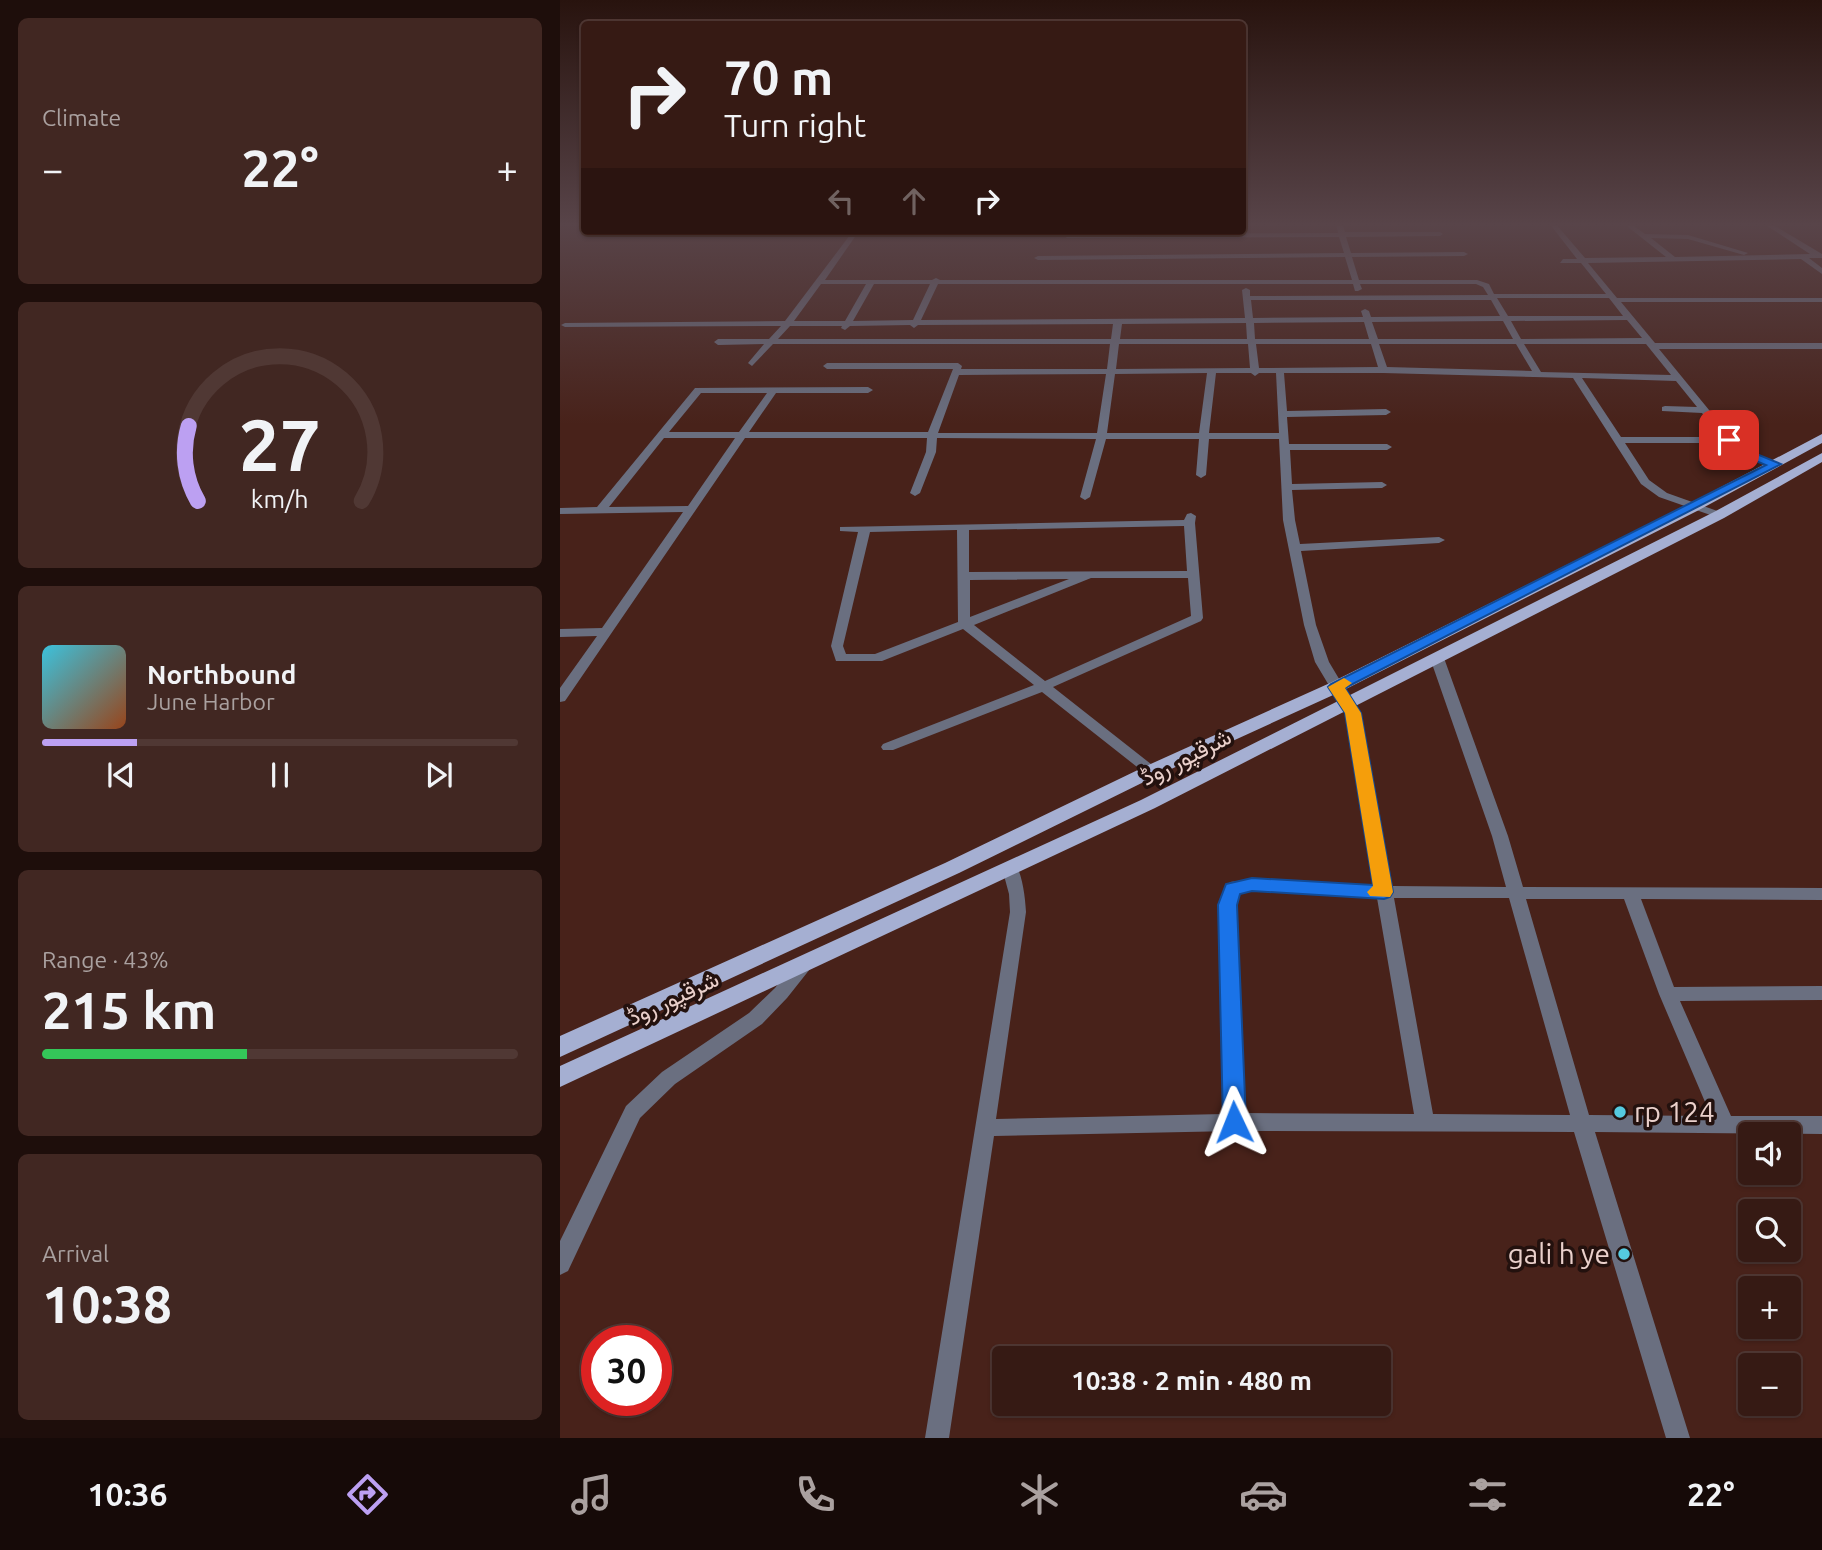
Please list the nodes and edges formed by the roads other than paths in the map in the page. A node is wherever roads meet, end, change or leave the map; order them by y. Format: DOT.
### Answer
graph roads {
  1 [pos="814,290"];
  2 [pos="867,290"];
  3 [pos="931,290"];
  4 [pos="1246,290"];
  5 [pos="1359,290"];
  6 [pos="1488,290"];
  7 [pos="1608,290"];
  8 [pos="1492,297"];
  9 [pos="1247,298"];
  10 [pos="1361,298"];
  11 [pos="1614,298"];
  12 [pos="1822,300"];
  13 [pos="1629,317"];
  14 [pos="1367,318"];
  15 [pos="1504,318"];
  16 [pos="1118,320"];
  17 [pos="1249,320"];
  18 [pos="917,321"];
  19 [pos="848,322"];
  20 [pos="785,324"];
  21 [pos="565,325"];
  22 [pos="1374,340"];
  23 [pos="1252,341"];
  24 [pos="1518,341"];
  25 [pos="718,342"];
  26 [pos="1114,342"];
  27 [pos="905,343"];
  28 [pos="1650,343"];
  29 [pos="768,344"];
  30 [pos="1822,346"];
  31 [pos="830,355"];
  32 [pos="752,363"];
  33 [pos="893,365"];
  34 [pos="1383,370"];
  35 [pos="958,372"];
  36 [pos="1280,372"];
  37 [pos="1110,373"];
  38 [pos="1212,373"];
  39 [pos="1255,373"];
  40 [pos="1538,374"];
  41 [pos="1576,375"];
  42 [pos="1680,378"];
  43 [pos="840,382"];
  44 [pos="774,389"];
  45 [pos="868,390"];
  46 [pos="1665,409"];
  47 [pos="1704,410"];
  48 [pos="1386,412"];
  49 [pos="1282,414"];
  50 [pos="743,434"];
  51 [pos="662,435"];
  52 [pos="932,435"];
  53 [pos="1102,435"];
  54 [pos="1205,435"];
  55 [pos="1822,439"];
  56 [pos="1616,440"];
  57 [pos="1729,440"];
  58 [pos="1284,441"];
  59 [pos="1387,447"];
  60 [pos="1822,457"];
  61 [pos="1775,464"];
  62 [pos="1202,475"];
  63 [pos="1382,485"];
  64 [pos="1286,487"];
  65 [pos="915,493"];
  66 [pos="1085,497"];
  67 [pos="1694,507"];
  68 [pos="691,509"];
  69 [pos="560,511"];
  70 [pos="600,511"];
  71 [pos="1719,515"];
  72 [pos="963,527"];
  73 [pos="865,528"];
  74 [pos="844,529"];
  75 [pos="1439,540"];
  76 [pos="1294,548"];
  77 [pos="1194,574"];
  78 [pos="1089,575"];
  79 [pos="963,576"];
  80 [pos="964,623"];
  81 [pos="606,632"];
  82 [pos="560,633"];
  83 [pos="1437,658"];
  84 [pos="1044,686"];
  85 [pos="1336,687"];
  86 [pos="560,698"];
  87 [pos="1347,703"];
  88 [pos="888,747"];
  89 [pos="1151,771"];
  90 [pos="1010,868"];
  91 [pos="1384,892"];
  92 [pos="1515,893"];
  93 [pos="1630,893"];
  94 [pos="1822,894"];
  95 [pos="804,964"];
  96 [pos="1822,992"];
  97 [pos="1668,995"];
  98 [pos="560,1047"];
  99 [pos="560,1077"];
  100 [pos="1234,1122"];
  101 [pos="1425,1123"];
  102 [pos="1581,1124"];
  103 [pos="1725,1124"];
  104 [pos="1822,1125"];
  105 [pos="985,1128"];
  106 [pos="560,1264"];
  107 [pos="937,1438"];
  108 [pos="1678,1438"];
  1 -- 20 [label="street"];
  2 -- 19 [label="street"];
  3 -- 18 [label="street"];
  4 -- 9 [label="street"];
  5 -- 10 [label="street"];
  6 -- 8 [label="street"];
  7 -- 11 [label="street"];
  8 -- 10 [label="street"];
  8 -- 11 [label="street"];
  8 -- 15 [label="street"];
  9 -- 10 [label="street"];
  9 -- 17 [label="street"];
  10 -- 14 [label="street"];
  11 -- 12 [label="street"];
  11 -- 13 [label="street"];
  13 -- 15 [label="street"];
  13 -- 28 [label="street"];
  14 -- 15 [label="street"];
  14 -- 17 [label="street"];
  14 -- 22 [label="street"];
  15 -- 24 [label="street"];
  16 -- 17 [label="street"];
  16 -- 18 [label="street"];
  16 -- 26 [label="street"];
  17 -- 23 [label="street"];
  18 -- 19 [label="street"];
  18 -- 27 [label="street"];
  19 -- 20 [label="street"];
  19 -- 31 [label="street"];
  20 -- 21 [label="street"];
  20 -- 29 [label="street"];
  22 -- 23 [label="street"];
  22 -- 24 [label="street"];
  22 -- 34 [label="street"];
  23 -- 26 [label="street"];
  23 -- 39 [label="street"];
  24 -- 28 [label="street"];
  24 -- 40 [label="street"];
  25 -- 29 [label="street"];
  26 -- 27 [label="street"];
  26 -- 37 [label="street"];
  27 -- 31 [label="street"];
  27 -- 33 [label="street"];
  28 -- 30 [label="street"];
  28 -- 42 [label="street"];
  29 -- 31 [label="street"];
  29 -- 32 [label="street"];
  31 -- 33 [label="street"];
  31 -- 43 [label="street"];
  33 -- 35 [label="street"];
  34 -- 36 [label="street"];
  34 -- 40 [label="street"];
  35 -- 37 [label="street"];
  35 -- 52 [label="street"];
  36 -- 39 [label="street"];
  36 -- 49 [label="street"];
  37 -- 38 [label="street"];
  37 -- 53 [label="street"];
  38 -- 39 [label="street"];
  38 -- 54 [label="street"];
  40 -- 41 [label="street"];
  41 -- 42 [label="street"];
  41 -- 56 [label="street"];
  42 -- 47 [label="street"];
  43 -- 44 [label="street"];
  43 -- 45 [label="street"];
  44 -- 50 [label="street"];
  44 -- 51 [label="street"];
  46 -- 47 [label="street"];
  47 -- 57 [label="street"];
  48 -- 49 [label="street"];
  49 -- 58 [label="street"];
  50 -- 51 [label="street"];
  50 -- 52 [label="street"];
  50 -- 68 [label="street"];
  51 -- 70 [label="street"];
  52 -- 53 [label="street"];
  52 -- 65 [label="street"];
  53 -- 54 [label="street"];
  53 -- 66 [label="street"];
  54 -- 58 [label="street"];
  54 -- 62 [label="street"];
  55 -- 61 [label="main road, شرقپور روڈ"];
  56 -- 57 [label="street"];
  56 -- 67 [label="street"];
  57 -- 61 [label="street"];
  58 -- 59 [label="street"];
  58 -- 64 [label="street"];
  60 -- 71 [label="main road, شرقپور روڈ"];
  61 -- 67 [label="main road, شرقپور روڈ"];
  63 -- 64 [label="street"];
  64 -- 76 [label="street"];
  67 -- 71 [label="street"];
  67 -- 85 [label="main road, شرقپور روڈ"];
  68 -- 70 [label="street"];
  68 -- 81 [label="street"];
  69 -- 70 [label="street"];
  71 -- 83 [label="main road, شرقپور روڈ"];
  72 -- 73 [label="street"];
  72 -- 77 [label="street"];
  72 -- 79 [label="street"];
  73 -- 74 [label="street"];
  73 -- 80 [label="street"];
  75 -- 76 [label="street"];
  76 -- 85 [label="street"];
  77 -- 78 [label="street"];
  77 -- 84 [label="street"];
  78 -- 79 [label="street"];
  78 -- 80 [label="street"];
  79 -- 80 [label="street"];
  80 -- 84 [label="street"];
  81 -- 82 [label="street"];
  81 -- 86 [label="street"];
  83 -- 87 [label="main road, شرقپور روڈ"];
  83 -- 92 [label="street"];
  84 -- 88 [label="street"];
  84 -- 89 [label="street"];
  85 -- 87 [label="street"];
  85 -- 89 [label="main road, شرقپور روڈ"];
  87 -- 90 [label="main road, شرقپور روڈ"];
  87 -- 91 [label="street"];
  89 -- 98 [label="main road, شرقپور روڈ"];
  90 -- 95 [label="main road, شرقپور روڈ"];
  90 -- 105 [label="street"];
  91 -- 92 [label="street"];
  91 -- 100 [label="street"];
  91 -- 101 [label="street"];
  92 -- 93 [label="street"];
  92 -- 102 [label="street"];
  93 -- 94 [label="street"];
  93 -- 97 [label="street"];
  95 -- 99 [label="main road, شرقپور روڈ"];
  95 -- 106 [label="street"];
  96 -- 97 [label="street"];
  97 -- 103 [label="street"];
  100 -- 101 [label="street"];
  100 -- 105 [label="street"];
  101 -- 102 [label="street"];
  102 -- 103 [label="street"];
  102 -- 108 [label="street"];
  103 -- 104 [label="street"];
  105 -- 107 [label="street"];
}
